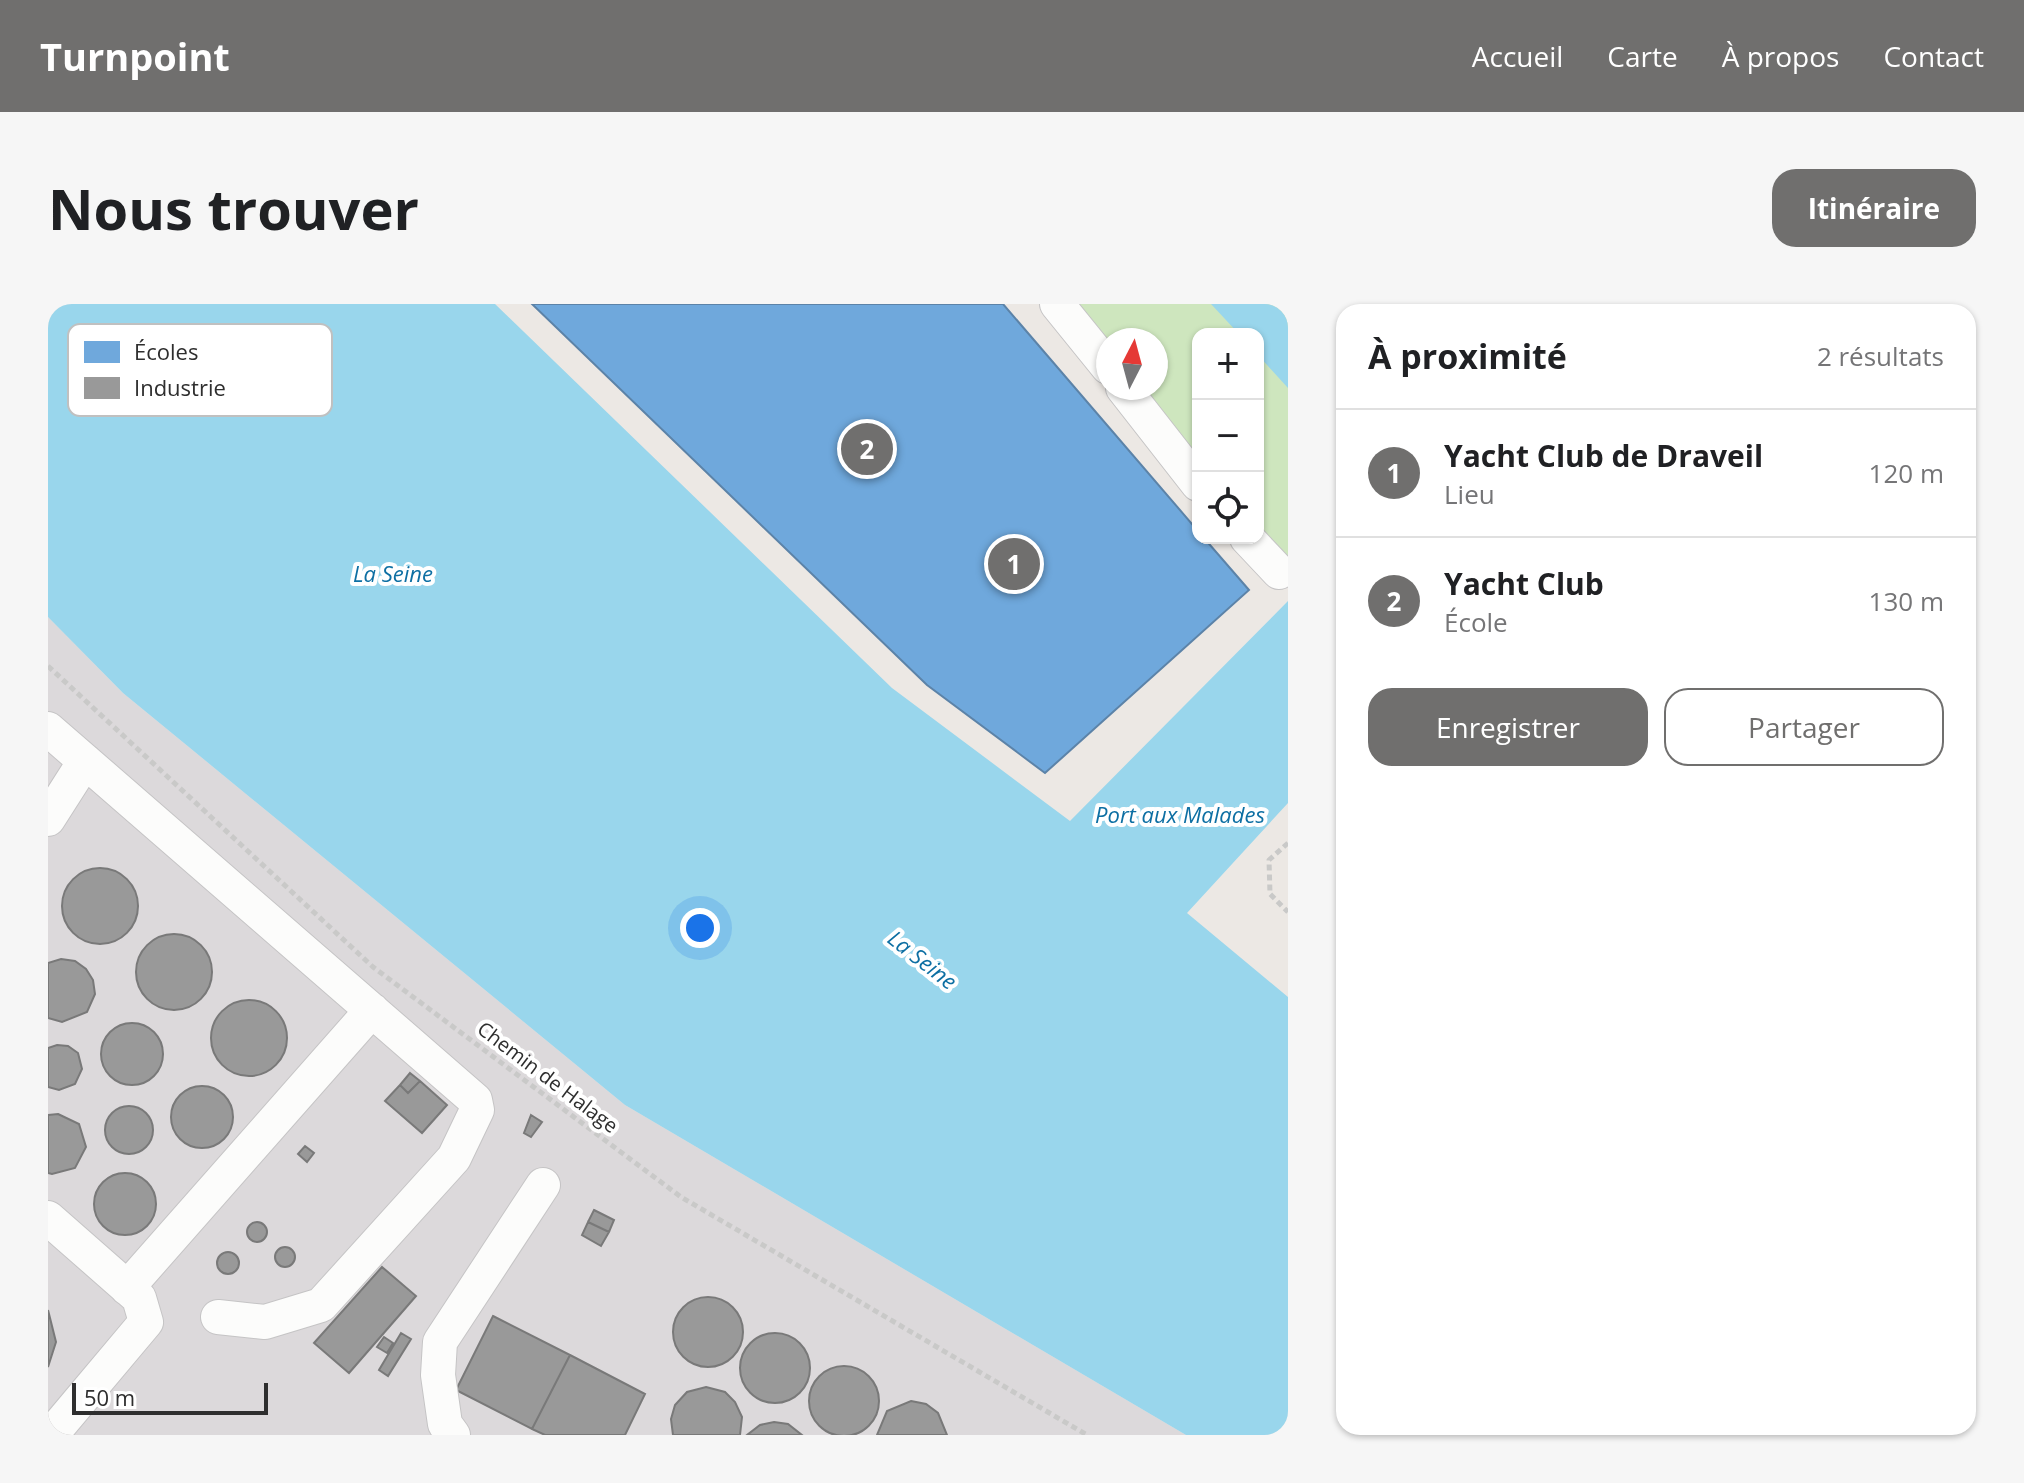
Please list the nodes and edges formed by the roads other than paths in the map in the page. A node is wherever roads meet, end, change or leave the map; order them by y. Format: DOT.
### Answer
graph roads {
  1 [pos="1057,304"];
  2 [pos="1096,352"];
  3 [pos="1132,400"];
  4 [pos="1192,476"];
  5 [pos="1253,544"];
  6 [pos="1279,572"];
  7 [pos="48,729"];
  8 [pos="85,761"];
  9 [pos="48,819"];
  10 [pos="372,1010"];
  11 [pos="543,1185"];
  12 [pos="48,1218"];
  13 [pos="127,1288"];
  14 [pos="218,1317"];
  15 [pos="51,1435"];
  16 [pos="453,1435"];
  1 -- 2 [label="lane"];
  3 -- 4 [label="lane"];
  5 -- 6 [label="lane"];
  7 -- 8 [label="lane"];
  8 -- 9 [label="lane"];
  8 -- 10 [label="lane"];
  10 -- 13 [label="lane"];
  10 -- 14 [label="lane"];
  11 -- 16 [label="lane"];
  12 -- 13 [label="lane"];
  13 -- 15 [label="lane"];
}
